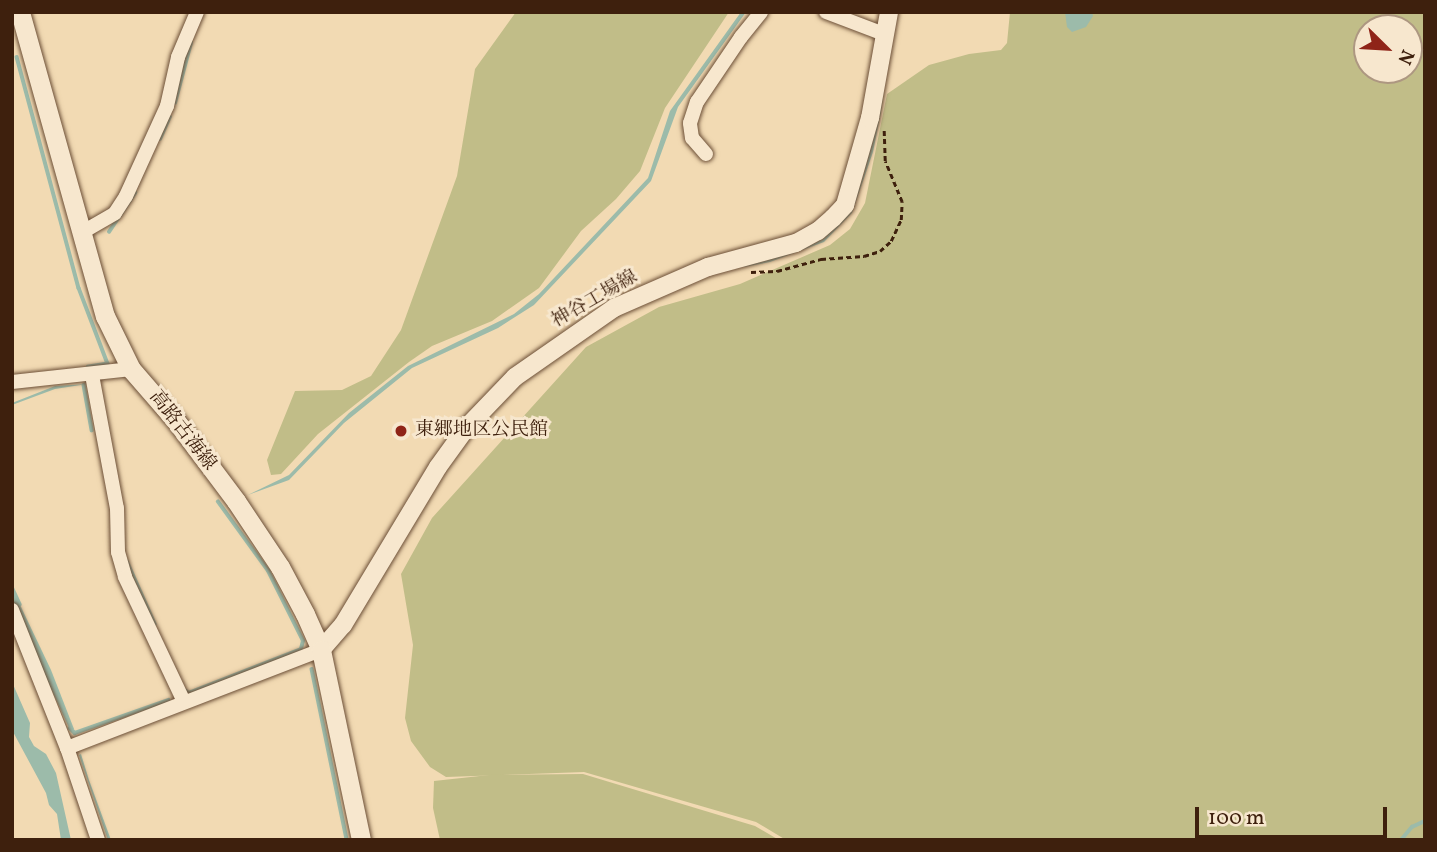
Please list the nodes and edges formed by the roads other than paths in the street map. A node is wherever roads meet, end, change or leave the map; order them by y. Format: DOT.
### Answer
graph roads {
  1 [pos="20,12"];
  2 [pos="197,12"];
  3 [pos="761,12"];
  4 [pos="826,12"];
  5 [pos="889,12"];
  6 [pos="884,34"];
  7 [pos="19,39"];
  8 [pos="706,154"];
  9 [pos="81,233"];
  10 [pos="131,369"];
  11 [pos="92,376"];
  12 [pos="12,382"];
  13 [pos="12,610"];
  14 [pos="321,650"];
  15 [pos="184,702"];
  16 [pos="67,748"];
  17 [pos="98,840"];
  18 [pos="361,840"];
  1 -- 7 [label="main road, 高路古海線"];
  2 -- 9 [label="street"];
  3 -- 8 [label="street"];
  4 -- 6 [label="street"];
  5 -- 6 [label="street, 神谷工場線"];
  6 -- 14 [label="street, 神谷工場線"];
  7 -- 9 [label="main road, 高路古海線"];
  9 -- 10 [label="main road, 高路古海線"];
  10 -- 11 [label="street"];
  10 -- 14 [label="main road, 高路古海線"];
  11 -- 12 [label="street"];
  11 -- 15 [label="street"];
  13 -- 16 [label="street"];
  14 -- 15 [label="street"];
  14 -- 18 [label="main road, 高路古海線"];
  15 -- 16 [label="street"];
  16 -- 17 [label="street"];
}
